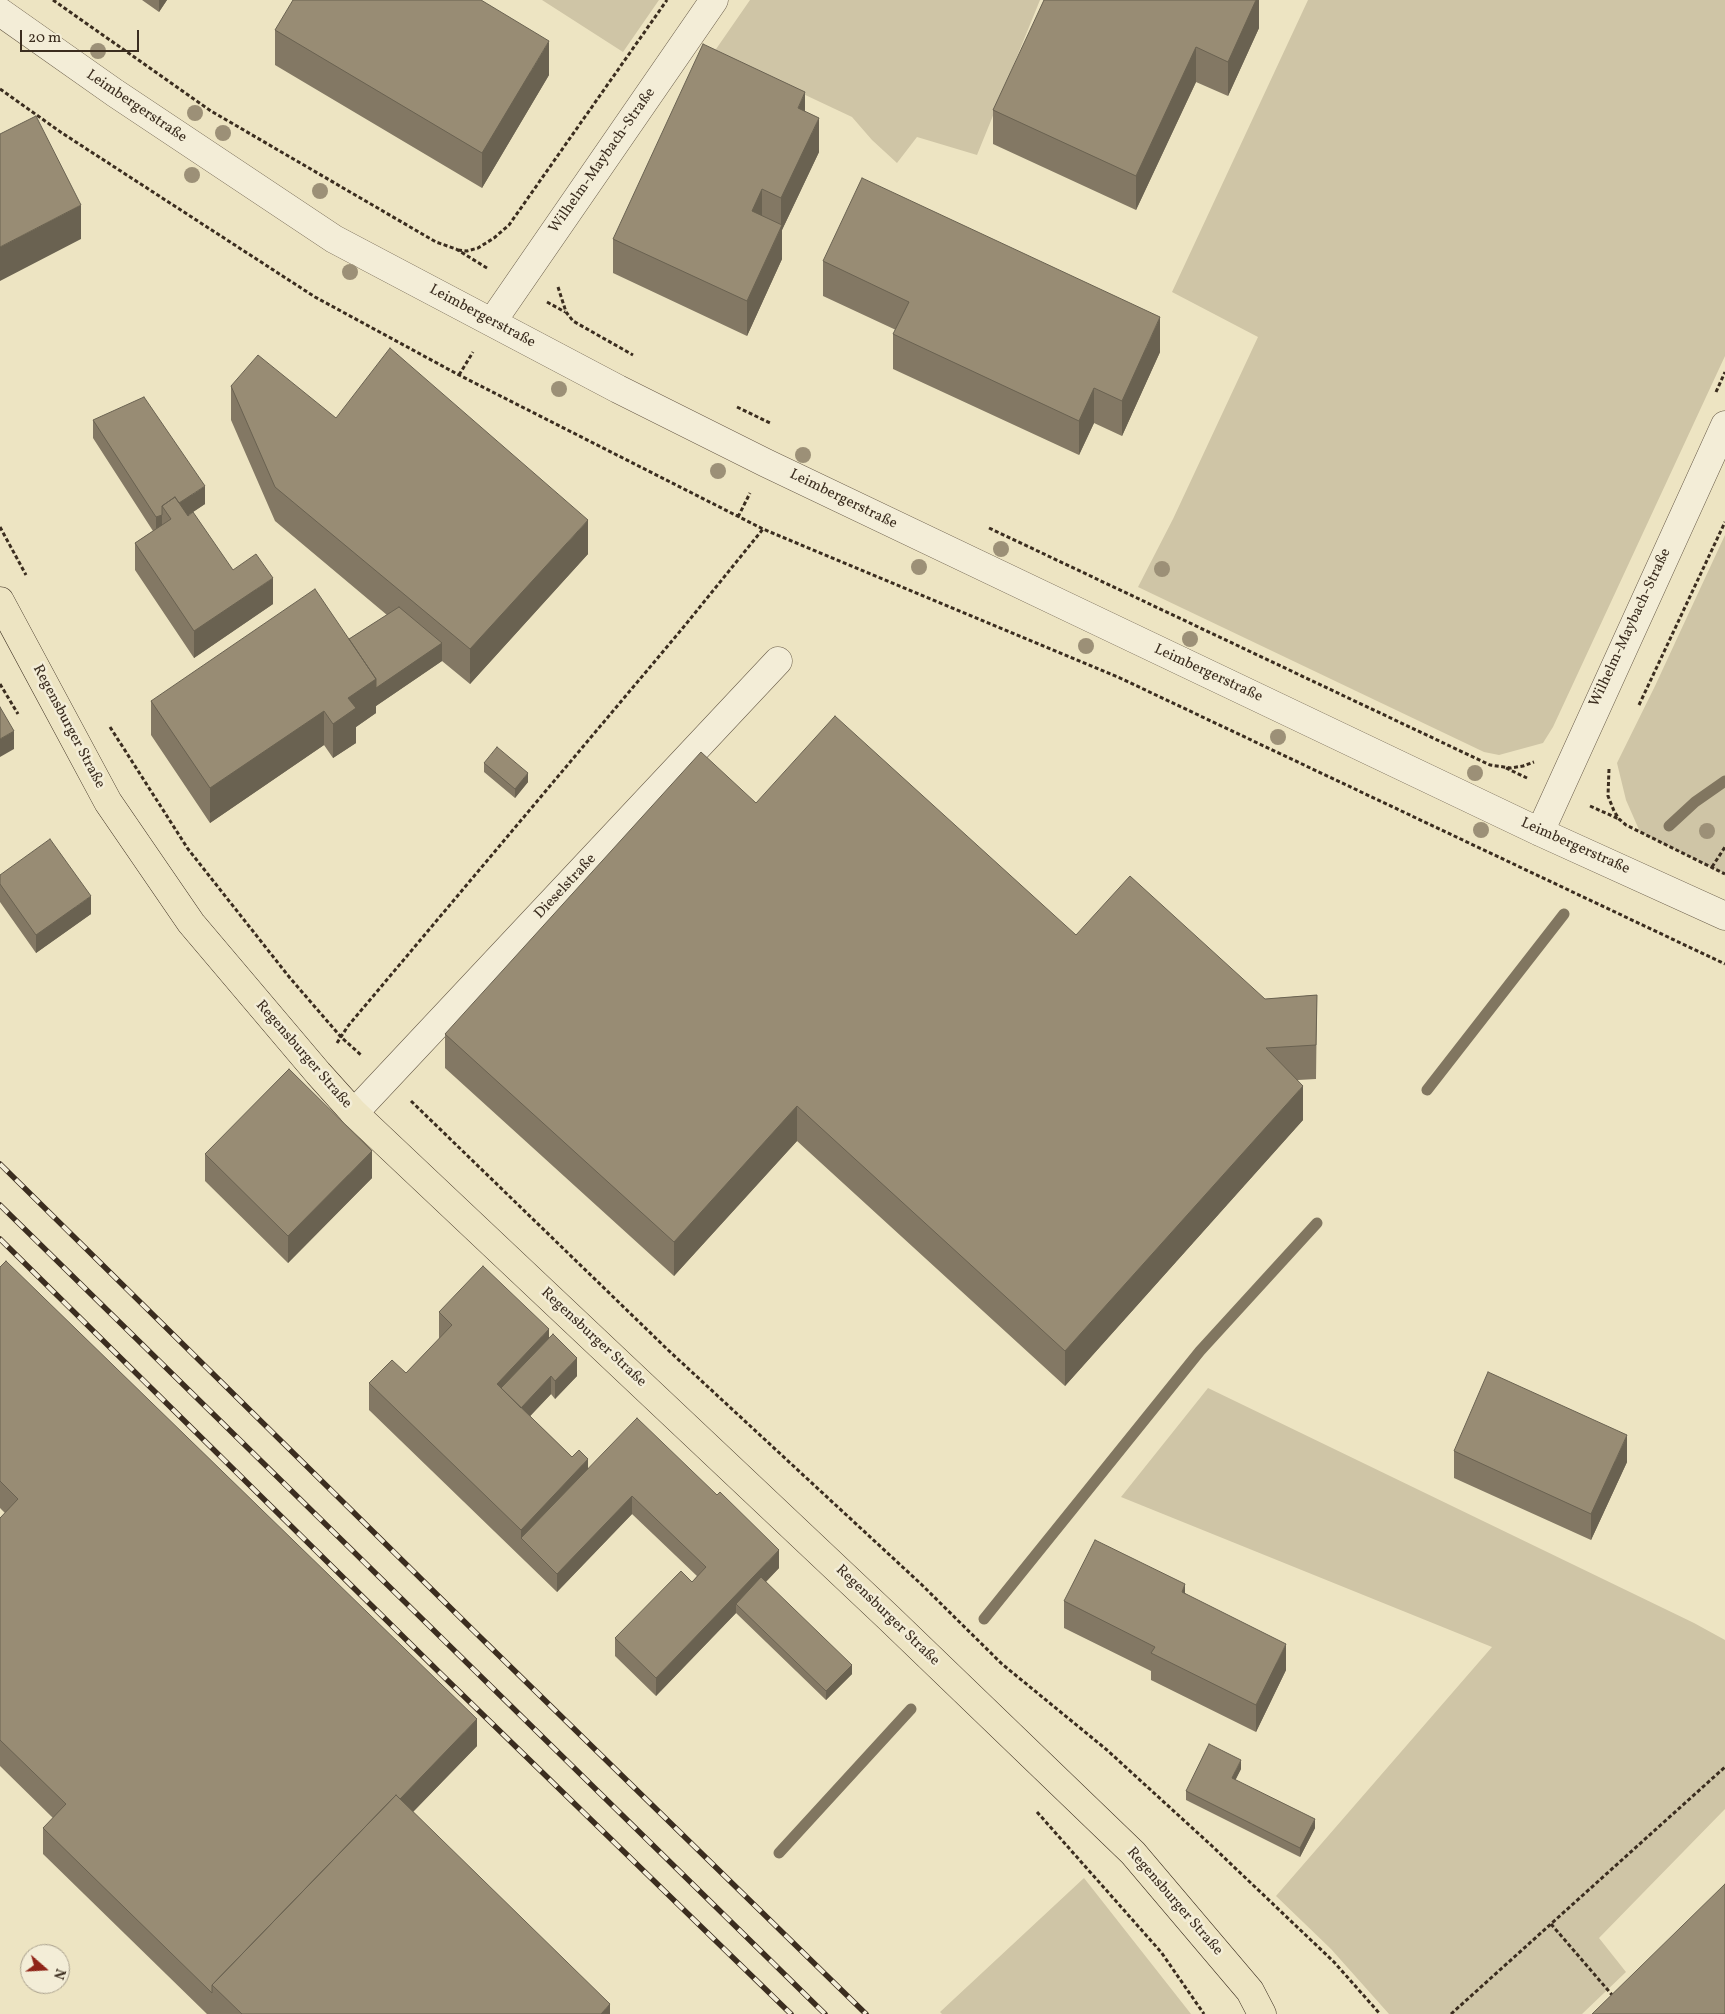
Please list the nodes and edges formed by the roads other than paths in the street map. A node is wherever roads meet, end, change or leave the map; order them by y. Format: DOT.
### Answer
graph roads {
  1 [pos="714,0"];
  2 [pos="0,12"];
  3 [pos="492,322"];
  4 [pos="1725,425"];
  5 [pos="0,601"];
  6 [pos="778,662"];
  7 [pos="1540,832"];
  8 [pos="1725,916"];
  9 [pos="354,1113"];
  10 [pos="1262,2014"];
  1 -- 3 [label="street, Wilhelm-Maybach-Straße"];
  2 -- 3 [label="street, Leimbergerstraße"];
  3 -- 7 [label="street, Leimbergerstraße"];
  4 -- 7 [label="street, Wilhelm-Maybach-Straße"];
  5 -- 9 [label="main road, Regensburger Straße"];
  6 -- 9 [label="street, Dieselstraße"];
  7 -- 8 [label="street, Leimbergerstraße"];
  9 -- 10 [label="main road, Regensburger Straße"];
}
